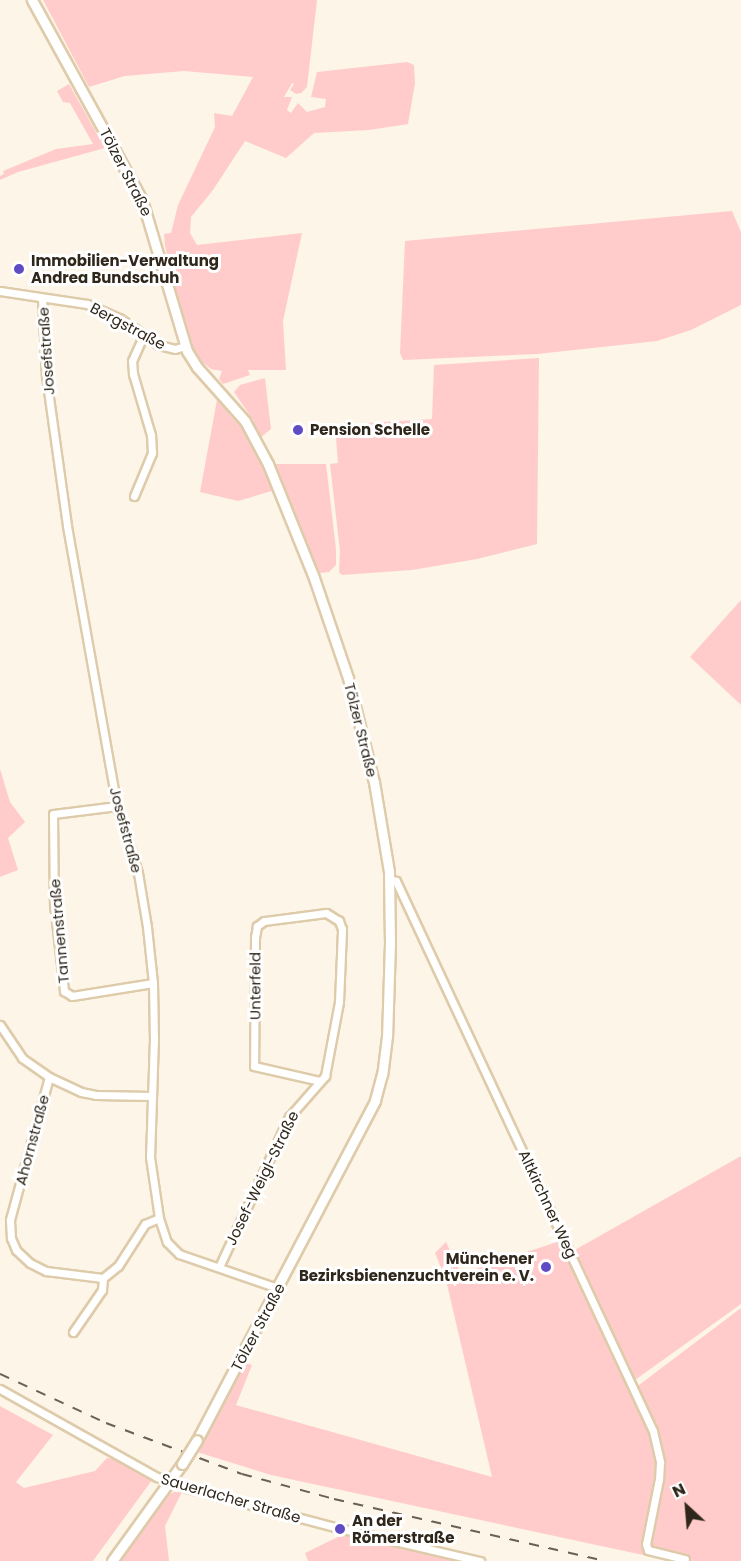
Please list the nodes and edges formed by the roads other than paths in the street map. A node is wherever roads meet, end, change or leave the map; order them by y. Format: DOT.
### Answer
graph roads {
  1 [pos="32,0"];
  2 [pos="0,291"];
  3 [pos="42,298"];
  4 [pos="143,336"];
  5 [pos="185,346"];
  6 [pos="134,496"];
  7 [pos="117,806"];
  8 [pos="389,879"];
  9 [pos="339,921"];
  10 [pos="153,983"];
  11 [pos="0,1025"];
  12 [pos="49,1077"];
  13 [pos="320,1081"];
  14 [pos="152,1096"];
  15 [pos="159,1218"];
  16 [pos="219,1267"];
  17 [pos="103,1278"];
  18 [pos="278,1288"];
  19 [pos="73,1332"];
  20 [pos="0,1389"];
  21 [pos="170,1482"];
  22 [pos="685,1559"];
  23 [pos="112,1561"];
  24 [pos="480,1561"];
  1 -- 5 [label="main road, Tölzer Straße"];
  2 -- 3 [label="street, Bergstraße"];
  3 -- 4 [label="street, Bergstraße"];
  3 -- 7 [label="street, Josefstraße"];
  4 -- 5 [label="street, Bergstraße"];
  4 -- 6 [label="street"];
  5 -- 8 [label="main road, Tölzer Straße"];
  7 -- 10 [label="street, Josefstraße"];
  7 -- 10 [label="street, Tannenstraße"];
  8 -- 18 [label="main road, Tölzer Straße"];
  8 -- 22 [label="street, Altkirchner Weg"];
  9 -- 13 [label="street, Josef-Weigl-Straße"];
  9 -- 13 [label="street, Unterfeld"];
  10 -- 14 [label="street, Josefstraße"];
  11 -- 12 [label="street"];
  12 -- 14 [label="street"];
  12 -- 17 [label="street, Ahornstraße"];
  13 -- 16 [label="street, Josef-Weigl-Straße"];
  14 -- 15 [label="street, Josefstraße"];
  15 -- 16 [label="street, Josefstraße"];
  15 -- 17 [label="street"];
  16 -- 18 [label="street, Josefstraße"];
  17 -- 19 [label="street"];
  18 -- 21 [label="main road, Tölzer Straße, bridge"];
  20 -- 21 [label="street, Sauerlacher Straße"];
  21 -- 23 [label="main road, Tölzer Straße"];
  21 -- 24 [label="street, Sauerlacher Straße"];
}
